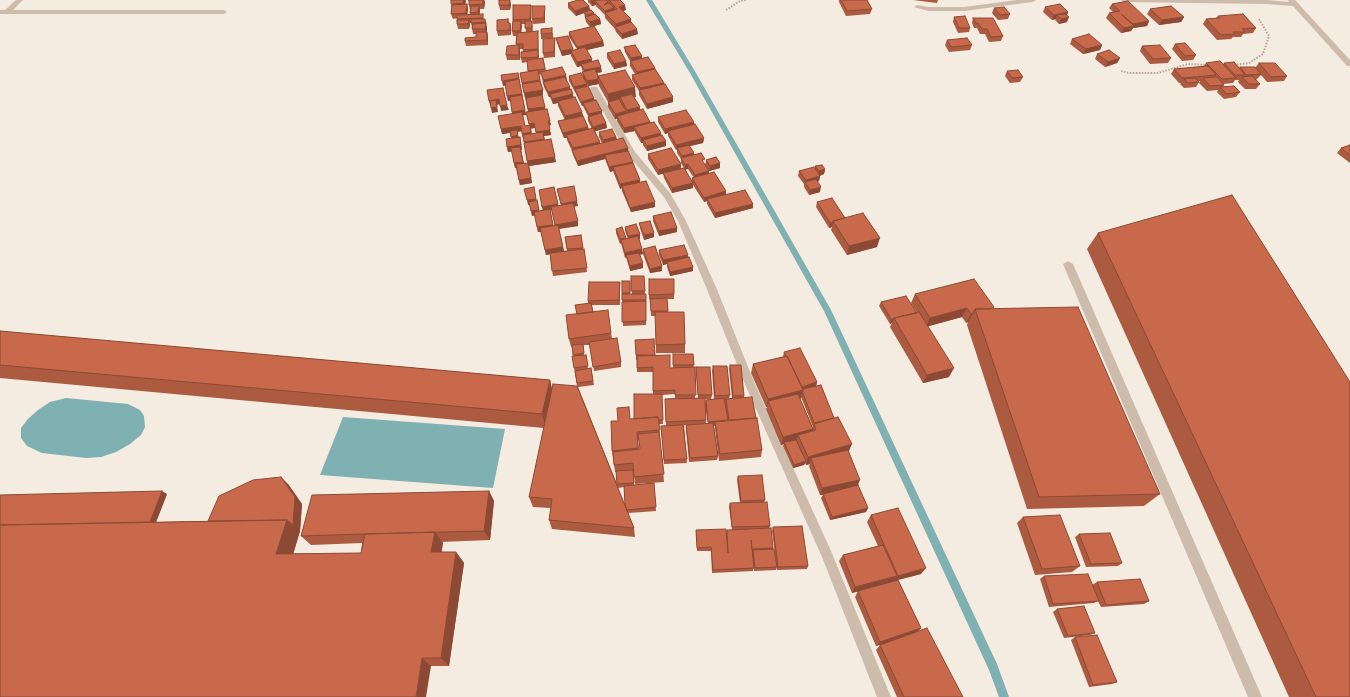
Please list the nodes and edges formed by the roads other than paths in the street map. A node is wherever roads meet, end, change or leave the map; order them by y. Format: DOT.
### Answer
graph roads {
  1 [pos="20,0"];
  2 [pos="1033,0"];
  3 [pos="1124,0"];
  4 [pos="1293,2"];
  5 [pos="917,7"];
  6 [pos="3,12"];
  7 [pos="224,12"];
  8 [pos="1350,64"];
  9 [pos="594,89"];
  10 [pos="1068,264"];
  11 [pos="884,697"];
  12 [pos="1255,697"];
  1 -- 6 [label="street"];
  2 -- 5 [label="street"];
  3 -- 4 [label="street"];
  4 -- 8 [label="street"];
  6 -- 7 [label="street"];
  9 -- 11 [label="street"];
  10 -- 12 [label="street"];
}
